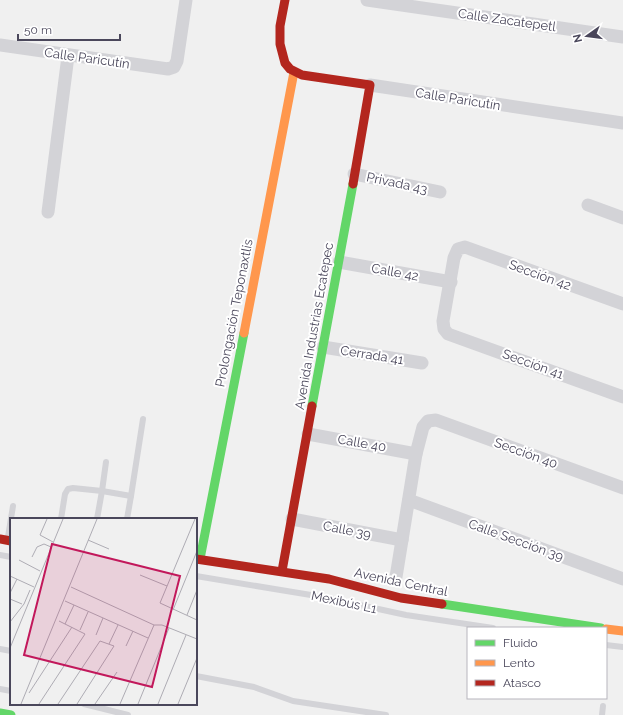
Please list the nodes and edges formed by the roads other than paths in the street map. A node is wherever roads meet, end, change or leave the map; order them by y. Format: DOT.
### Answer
graph roads {
  1 [pos="186,0"];
  2 [pos="285,0"];
  3 [pos="367,0"];
  4 [pos="623,37"];
  5 [pos="0,46"];
  6 [pos="68,56"];
  7 [pos="294,72"];
  8 [pos="370,85"];
  9 [pos="623,123"];
  10 [pos="354,174"];
  11 [pos="440,192"];
  12 [pos="588,205"];
  13 [pos="48,212"];
  14 [pos="623,218"];
  15 [pos="339,262"];
  16 [pos="450,282"];
  17 [pos="623,304"];
  18 [pos="323,347"];
  19 [pos="422,363"];
  20 [pos="623,397"];
  21 [pos="144,419"];
  22 [pos="308,434"];
  23 [pos="416,454"];
  24 [pos="106,462"];
  25 [pos="623,488"];
  26 [pos="102,491"];
  27 [pos="131,496"];
  28 [pos="409,500"];
  29 [pos="13,506"];
  30 [pos="11,518"];
  31 [pos="61,518"];
  32 [pos="97,518"];
  33 [pos="127,518"];
  34 [pos="292,519"];
  35 [pos="10,521"];
  36 [pos="6,540"];
  37 [pos="402,540"];
  38 [pos="0,555"];
  39 [pos="10,556"];
  40 [pos="198,559"];
  41 [pos="282,571"];
  42 [pos="197,576"];
  43 [pos="396,577"];
  44 [pos="623,579"];
  45 [pos="486,627"];
  46 [pos="594,627"];
  47 [pos="607,629"];
  48 [pos="623,631"];
  49 [pos="607,645"];
  50 [pos="623,648"];
  51 [pos="0,649"];
  52 [pos="10,651"];
  53 [pos="197,676"];
  54 [pos="0,689"];
  55 [pos="10,691"];
  56 [pos="88,705"];
  57 [pos="603,706"];
  58 [pos="14,712"];
  59 [pos="0,713"];
  60 [pos="128,715"];
  61 [pos="386,715"];
  62 [pos="602,715"];
  1 -- 6 [label="street, Calle Paricutín"];
  2 -- 7 [label="main road"];
  3 -- 4 [label="street, Calle Zacatepetl"];
  5 -- 6 [label="street, Calle Paricutín"];
  6 -- 13 [label="street"];
  7 -- 8 [label="main road, Calle Paricutín"];
  7 -- 40 [label="main road, Prolongación Teponaxtlis"];
  8 -- 9 [label="street, Calle Paricutín"];
  8 -- 10 [label="main road, Avenida Industrias Ecatepec"];
  10 -- 11 [label="street, Privada 43"];
  10 -- 15 [label="main road, Avenida Industrias Ecatepec"];
  12 -- 14 [label="street"];
  15 -- 16 [label="street, Calle 42"];
  15 -- 18 [label="main road, Avenida Industrias Ecatepec"];
  16 -- 17 [label="street, Sección 42"];
  16 -- 20 [label="street, Sección 41"];
  18 -- 19 [label="street, Cerrada 41"];
  18 -- 22 [label="main road, Avenida Industrias Ecatepec"];
  21 -- 27 [label="lane"];
  22 -- 23 [label="street, Calle 40"];
  22 -- 34 [label="main road, Avenida Industrias Ecatepec"];
  23 -- 25 [label="street, Sección 40"];
  23 -- 28 [label="street"];
  24 -- 26 [label="lane"];
  26 -- 27 [label="lane"];
  26 -- 31 [label="lane"];
  26 -- 32 [label="lane"];
  27 -- 33 [label="lane"];
  28 -- 37 [label="street"];
  28 -- 44 [label="street, Calle Sección 39"];
  29 -- 30 [label="lane"];
  34 -- 37 [label="street, Calle 39"];
  34 -- 41 [label="main road, Avenida Industrias Ecatepec"];
  35 -- 36 [label="lane"];
  37 -- 43 [label="street"];
  38 -- 39 [label="lane"];
  40 -- 41 [label="main road, Avenida Central"];
  41 -- 46 [label="main road, Avenida Central"];
  42 -- 45 [label="lane, Mexibús L1"];
  47 -- 48 [label="main road"];
  49 -- 50 [label="lane"];
  51 -- 52 [label="lane"];
  53 -- 61 [label="lane"];
  54 -- 55 [label="lane"];
  56 -- 60 [label="lane"];
  57 -- 62 [label="lane"];
  58 -- 59 [label="main road"];
}
